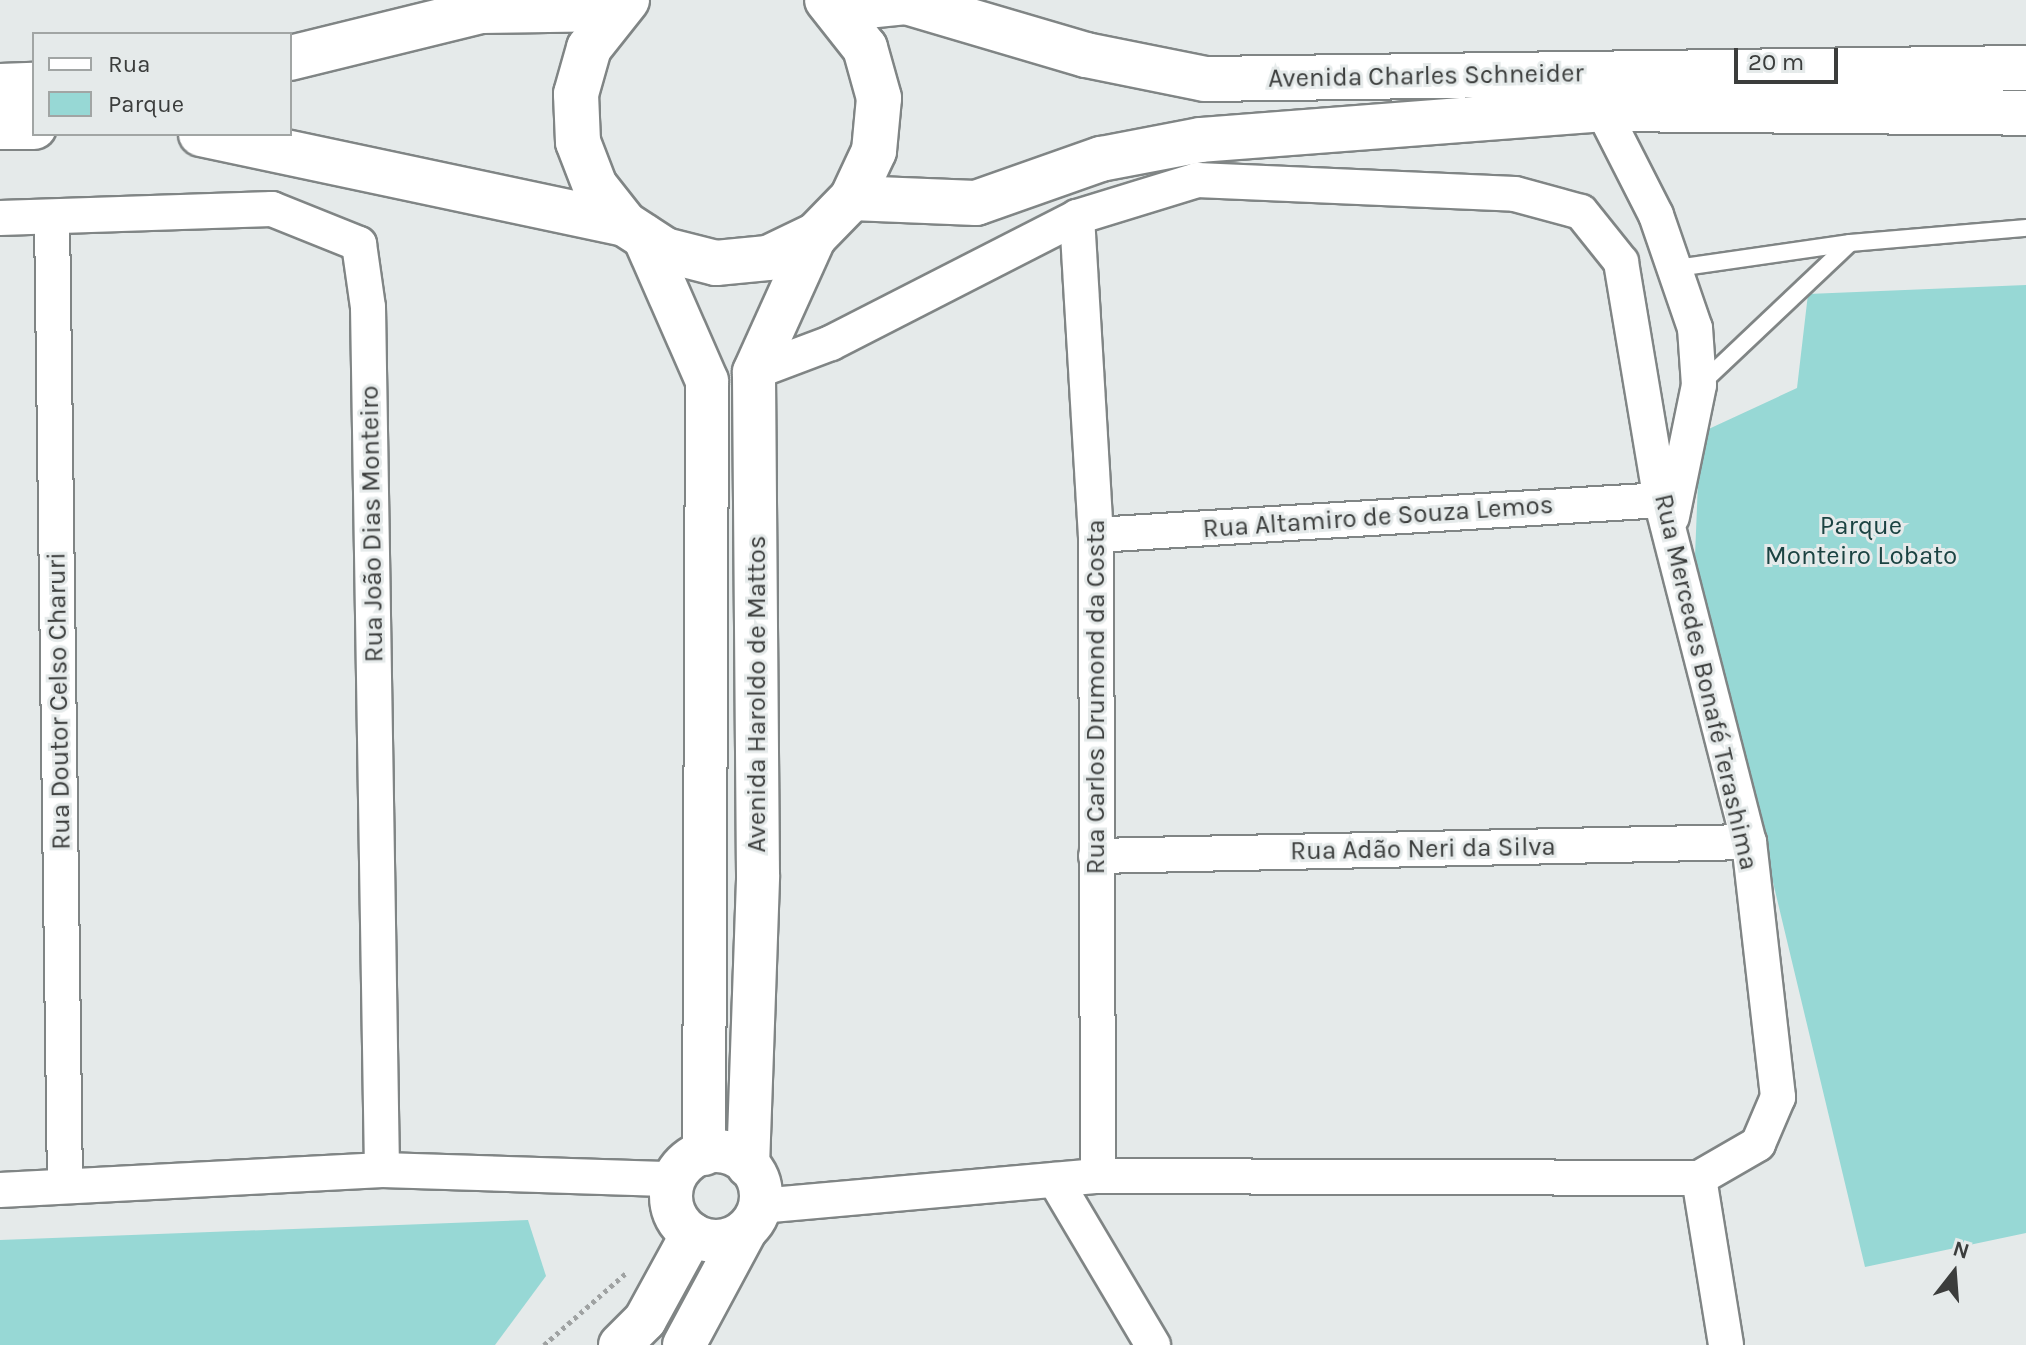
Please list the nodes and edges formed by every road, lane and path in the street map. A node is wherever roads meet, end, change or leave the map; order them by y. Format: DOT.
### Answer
graph roads {
  1 [pos="622,4"];
  2 [pos="832,4"];
  3 [pos="292,58"];
  4 [pos="2026,68"];
  5 [pos="32,85"];
  6 [pos="0,86"];
  7 [pos="1602,109"];
  8 [pos="2026,113"];
  9 [pos="0,127"];
  10 [pos="32,127"];
  11 [pos="210,136"];
  12 [pos="852,198"];
  13 [pos="1077,217"];
  14 [pos="0,218"];
  15 [pos="52,218"];
  16 [pos="2026,228"];
  17 [pos="634,229"];
  18 [pos="816,235"];
  19 [pos="1850,243"];
  20 [pos="1677,268"];
  21 [pos="783,309"];
  22 [pos="831,343"];
  23 [pos="754,372"];
  24 [pos="1699,385"];
  25 [pos="1661,500"];
  26 [pos="1669,533"];
  27 [pos="1096,535"];
  28 [pos="1749,842"];
  29 [pos="1096,856"];
  30 [pos="748,1166"];
  31 [pos="688,1167"];
  32 [pos="382,1170"];
  33 [pos="1098,1176"];
  34 [pos="1699,1178"];
  35 [pos="1055,1180"];
  36 [pos="65,1184"];
  37 [pos="0,1190"];
  38 [pos="753,1218"];
  39 [pos="692,1234"];
  40 [pos="637,1263"];
  41 [pos="544,1345"];
  42 [pos="620,1345"];
  43 [pos="684,1345"];
  44 [pos="1153,1345"];
  45 [pos="1726,1345"];
  1 -- 3 [label="main road"];
  1 -- 17 [label="main road"];
  2 -- 4 [label="main road, Avenida Charles Schneider"];
  2 -- 12 [label="main road"];
  5 -- 6 [label="main road"];
  7 -- 8 [label="main road, Avenida Charles Schneider"];
  7 -- 12 [label="main road, Avenida Charles Schneider"];
  7 -- 20 [label="street"];
  9 -- 10 [label="main road"];
  11 -- 17 [label="main road"];
  12 -- 18 [label="main road"];
  13 -- 22 [label="street"];
  13 -- 25 [label="street, Rua Mercedes Bonafé Terashima"];
  13 -- 27 [label="street, Rua Carlos Drumond da Costa"];
  14 -- 15 [label="street, Rua João Dias Monteiro"];
  15 -- 32 [label="street, Rua João Dias Monteiro"];
  15 -- 36 [label="street, Rua Doutor Celso Charuri"];
  16 -- 19 [label="lane"];
  17 -- 18 [label="main road"];
  17 -- 31 [label="street, Avenida Haroldo de Mattos"];
  18 -- 21 [label="street, Avenida Haroldo de Mattos"];
  19 -- 20 [label="lane"];
  19 -- 24 [label="lane"];
  20 -- 24 [label="street"];
  21 -- 22 [label="street"];
  21 -- 23 [label="street, Avenida Haroldo de Mattos"];
  22 -- 23 [label="street"];
  23 -- 30 [label="street, Avenida Haroldo de Mattos"];
  24 -- 26 [label="street"];
  25 -- 26 [label="street, Rua Mercedes Bonafé Terashima"];
  25 -- 27 [label="street, Rua Altamiro de Souza Lemos"];
  26 -- 28 [label="street, Rua Mercedes Bonafé Terashima"];
  27 -- 29 [label="street, Rua Carlos Drumond da Costa"];
  28 -- 29 [label="street, Rua Adão Neri da Silva"];
  28 -- 34 [label="street, Rua Mercedes Bonafé Terashima"];
  29 -- 33 [label="street, Rua Carlos Drumond da Costa"];
  30 -- 31 [label="street"];
  30 -- 38 [label="street"];
  31 -- 32 [label="street"];
  31 -- 39 [label="street"];
  32 -- 36 [label="street"];
  33 -- 34 [label="street"];
  33 -- 35 [label="street"];
  34 -- 45 [label="street"];
  35 -- 38 [label="street"];
  35 -- 44 [label="street"];
  36 -- 37 [label="street"];
  38 -- 39 [label="street"];
  38 -- 43 [label="street"];
  39 -- 42 [label="street"];
  40 -- 41 [label="path"];
}
